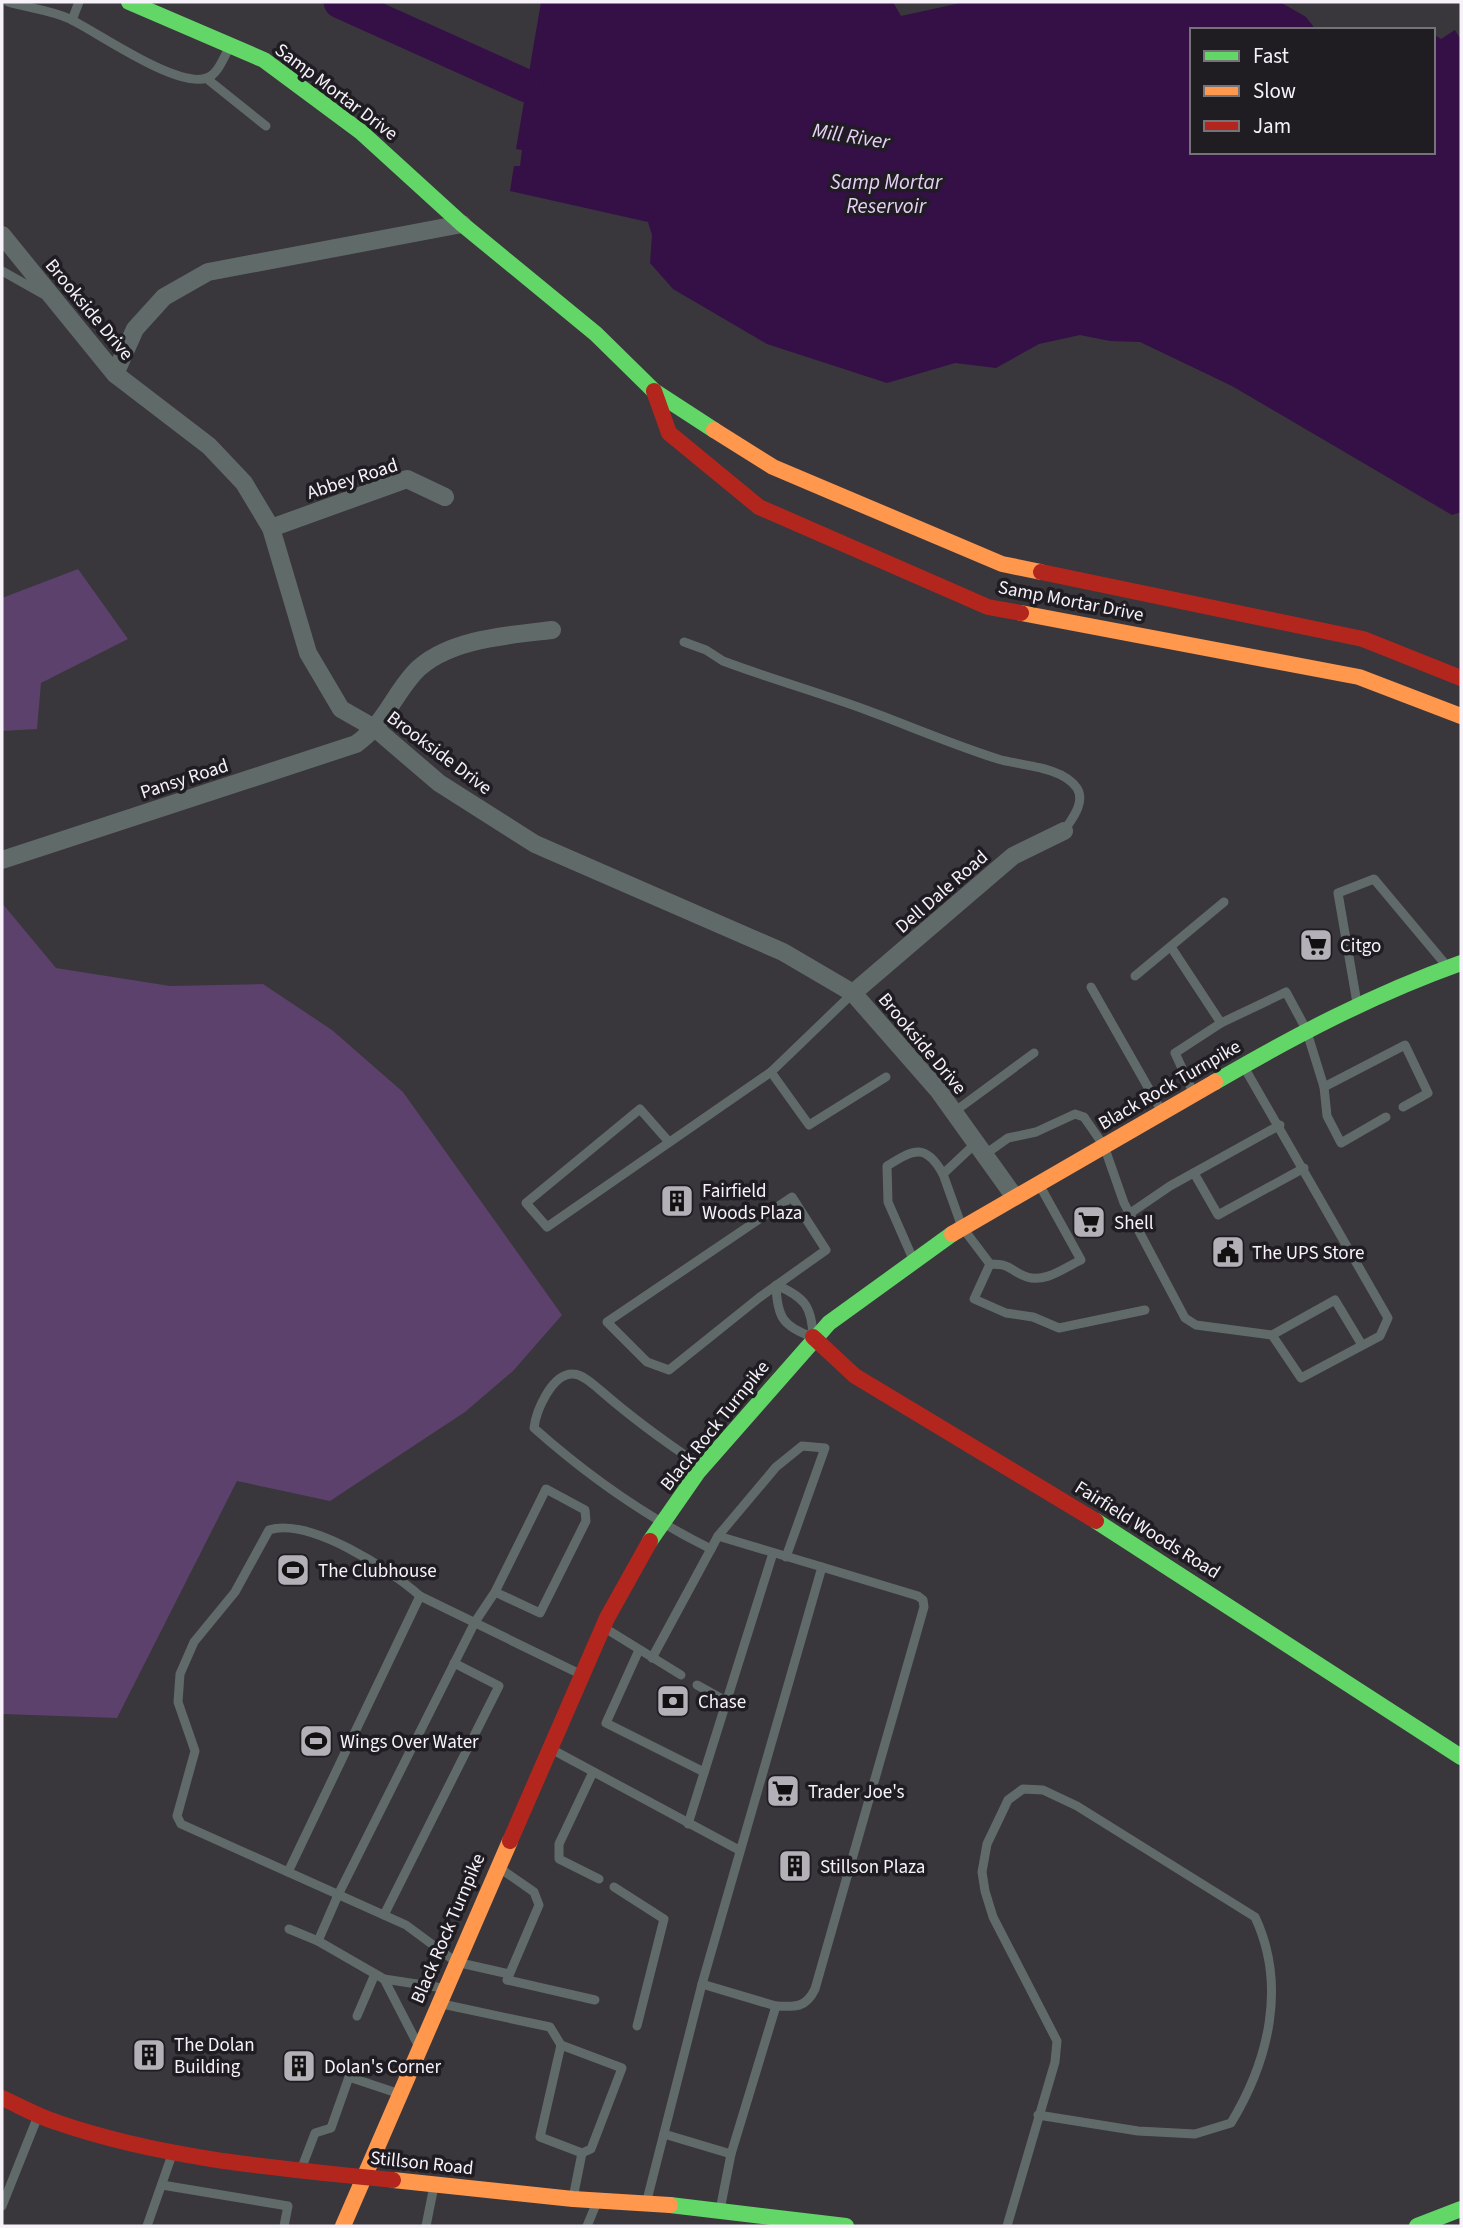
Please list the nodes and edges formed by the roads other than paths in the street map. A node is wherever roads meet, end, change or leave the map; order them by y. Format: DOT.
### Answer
graph roads {
  1 [pos="8,2"];
  2 [pos="79,2"];
  3 [pos="129,2"];
  4 [pos="72,20"];
  5 [pos="230,45"];
  6 [pos="206,78"];
  7 [pos="266,126"];
  8 [pos="462,224"];
  9 [pos="2,235"];
  10 [pos="2,271"];
  11 [pos="55,300"];
  12 [pos="115,374"];
  13 [pos="654,391"];
  14 [pos="445,497"];
  15 [pos="271,528"];
  16 [pos="552,630"];
  17 [pos="684,642"];
  18 [pos="1461,678"];
  19 [pos="1461,716"];
  20 [pos="376,729"];
  21 [pos="1064,831"];
  22 [pos="2,860"];
  23 [pos="1224,902"];
  24 [pos="1171,947"];
  25 [pos="1455,965"];
  26 [pos="1135,976"];
  27 [pos="1091,987"];
  28 [pos="853,993"];
  29 [pos="1358,1005"];
  30 [pos="1221,1023"];
  31 [pos="1306,1029"];
  32 [pos="1034,1053"];
  33 [pos="1244,1066"];
  34 [pos="771,1072"];
  35 [pos="886,1077"];
  36 [pos="1324,1087"];
  37 [pos="1194,1094"];
  38 [pos="1404,1107"];
  39 [pos="1161,1111"];
  40 [pos="954,1112"];
  41 [pos="1386,1117"];
  42 [pos="1280,1125"];
  43 [pos="669,1142"];
  44 [pos="1104,1146"];
  45 [pos="980,1149"];
  46 [pos="1304,1168"];
  47 [pos="1194,1173"];
  48 [pos="943,1174"];
  49 [pos="1038,1183"];
  50 [pos="1014,1196"];
  51 [pos="1129,1214"];
  52 [pos="962,1227"];
  53 [pos="914,1262"];
  54 [pos="990,1264"];
  55 [pos="776,1285"];
  56 [pos="1145,1310"];
  57 [pos="1272,1335"];
  58 [pos="813,1337"];
  59 [pos="1362,1345"];
  60 [pos="702,1467"];
  61 [pos="662,1524"];
  62 [pos="718,1536"];
  63 [pos="711,1549"];
  64 [pos="773,1553"];
  65 [pos="786,1557"];
  66 [pos="822,1567"];
  67 [pos="495,1592"];
  68 [pos="420,1597"];
  69 [pos="474,1622"];
  70 [pos="603,1627"];
  71 [pos="639,1650"];
  72 [pos="652,1658"];
  73 [pos="454,1662"];
  74 [pos="581,1675"];
  75 [pos="681,1675"];
  76 [pos="697,1685"];
  77 [pos="726,1701"];
  78 [pos="548,1748"];
  79 [pos="1461,1757"];
  80 [pos="593,1772"];
  81 [pos="704,1773"];
  82 [pos="688,1824"];
  83 [pos="739,1850"];
  84 [pos="497,1866"];
  85 [pos="288,1872"];
  86 [pos="599,1879"];
  87 [pos="614,1887"];
  88 [pos="338,1895"];
  89 [pos="384,1915"];
  90 [pos="289,1929"];
  91 [pos="318,1941"];
  92 [pos="456,1962"];
  93 [pos="509,1974"];
  94 [pos="379,1977"];
  95 [pos="702,1984"];
  96 [pos="441,1996"];
  97 [pos="595,2000"];
  98 [pos="776,2006"];
  99 [pos="357,2016"];
  100 [pos="637,2025"];
  101 [pos="561,2045"];
  102 [pos="419,2047"];
  103 [pos="398,2094"];
  104 [pos="2,2098"];
  105 [pos="38,2114"];
  106 [pos="1038,2115"];
  107 [pos="664,2134"];
  108 [pos="173,2151"];
  109 [pos="582,2153"];
  110 [pos="731,2154"];
  111 [pos="301,2169"];
  112 [pos="362,2177"];
  113 [pos="162,2185"];
  114 [pos="434,2185"];
  115 [pos="573,2199"];
  116 [pos="597,2201"];
  117 [pos="647,2202"];
  118 [pos="2,2206"];
  119 [pos="1461,2208"];
  120 [pos="719,2212"];
  121 [pos="147,2226"];
  122 [pos="284,2226"];
  123 [pos="343,2226"];
  124 [pos="426,2226"];
  125 [pos="587,2226"];
  126 [pos="846,2226"];
  127 [pos="1007,2226"];
  128 [pos="1417,2226"];
  1 -- 4 [label="lane"];
  2 -- 4 [label="lane"];
  3 -- 5 [label="main road, Samp Mortar Drive"];
  4 -- 6 [label="lane"];
  5 -- 6 [label="lane"];
  5 -- 8 [label="main road, Samp Mortar Drive"];
  6 -- 7 [label="lane"];
  8 -- 12 [label="street"];
  8 -- 13 [label="main road, Samp Mortar Drive"];
  9 -- 11 [label="street, Brookside Drive"];
  10 -- 11 [label="lane"];
  11 -- 12 [label="street, Brookside Drive"];
  12 -- 15 [label="street, Brookside Drive"];
  13 -- 18 [label="main road, Samp Mortar Drive"];
  13 -- 19 [label="main road, Samp Mortar Drive"];
  14 -- 15 [label="street, Abbey Road"];
  15 -- 20 [label="street, Brookside Drive"];
  16 -- 20 [label="street"];
  17 -- 21 [label="lane"];
  20 -- 22 [label="street, Pansy Road"];
  20 -- 28 [label="street, Brookside Drive"];
  21 -- 28 [label="street, Dell Dale Road"];
  23 -- 24 [label="lane"];
  24 -- 26 [label="lane"];
  24 -- 30 [label="lane"];
  25 -- 29 [label="main road, Black Rock Turnpike"];
  25 -- 29 [label="lane"];
  27 -- 39 [label="lane"];
  28 -- 34 [label="lane"];
  28 -- 40 [label="street, Brookside Drive"];
  29 -- 31 [label="main road, Black Rock Turnpike"];
  30 -- 31 [label="lane"];
  30 -- 37 [label="lane"];
  31 -- 33 [label="main road, Black Rock Turnpike"];
  31 -- 36 [label="lane"];
  32 -- 40 [label="lane"];
  33 -- 37 [label="main road, Black Rock Turnpike"];
  33 -- 42 [label="lane"];
  34 -- 35 [label="lane"];
  34 -- 43 [label="lane"];
  36 -- 38 [label="lane"];
  36 -- 41 [label="lane"];
  37 -- 39 [label="main road, Black Rock Turnpike"];
  39 -- 44 [label="main road, Black Rock Turnpike"];
  40 -- 45 [label="street, Brookside Drive"];
  42 -- 46 [label="lane"];
  42 -- 47 [label="lane"];
  43 -- 43 [label="lane"];
  44 -- 45 [label="lane"];
  44 -- 49 [label="main road, Black Rock Turnpike"];
  44 -- 51 [label="lane"];
  45 -- 48 [label="lane"];
  45 -- 50 [label="street, Brookside Drive"];
  46 -- 47 [label="lane"];
  46 -- 59 [label="lane"];
  47 -- 51 [label="lane"];
  48 -- 52 [label="lane"];
  48 -- 53 [label="lane"];
  49 -- 50 [label="main road, Black Rock Turnpike"];
  49 -- 54 [label="lane"];
  50 -- 52 [label="main road, Black Rock Turnpike"];
  51 -- 57 [label="lane"];
  52 -- 53 [label="main road, Black Rock Turnpike"];
  52 -- 54 [label="lane"];
  53 -- 58 [label="main road, Black Rock Turnpike"];
  54 -- 56 [label="lane"];
  55 -- 55 [label="lane"];
  55 -- 58 [label="lane"];
  55 -- 58 [label="lane"];
  57 -- 59 [label="lane"];
  57 -- 59 [label="lane"];
  58 -- 60 [label="main road, Black Rock Turnpike"];
  58 -- 79 [label="main road, Fairfield Woods Road"];
  60 -- 61 [label="main road, Black Rock Turnpike"];
  60 -- 61 [label="lane"];
  61 -- 63 [label="lane"];
  61 -- 70 [label="main road, Black Rock Turnpike"];
  62 -- 63 [label="lane"];
  62 -- 64 [label="lane"];
  62 -- 65 [label="lane"];
  63 -- 72 [label="lane"];
  64 -- 65 [label="lane"];
  64 -- 77 [label="lane"];
  65 -- 66 [label="lane"];
  66 -- 83 [label="lane"];
  66 -- 98 [label="lane"];
  67 -- 67 [label="lane"];
  67 -- 69 [label="lane"];
  68 -- 69 [label="lane"];
  68 -- 85 [label="lane"];
  68 -- 85 [label="lane"];
  69 -- 73 [label="lane"];
  69 -- 74 [label="lane"];
  70 -- 71 [label="lane"];
  70 -- 74 [label="main road, Black Rock Turnpike"];
  71 -- 72 [label="lane"];
  71 -- 81 [label="lane"];
  72 -- 75 [label="lane"];
  73 -- 88 [label="lane"];
  73 -- 89 [label="lane"];
  74 -- 78 [label="main road, Black Rock Turnpike"];
  76 -- 77 [label="lane"];
  77 -- 81 [label="lane"];
  78 -- 80 [label="lane"];
  78 -- 84 [label="main road, Black Rock Turnpike"];
  80 -- 82 [label="lane"];
  80 -- 86 [label="lane"];
  81 -- 82 [label="lane"];
  82 -- 83 [label="lane"];
  83 -- 95 [label="lane"];
  84 -- 92 [label="main road, Black Rock Turnpike"];
  84 -- 93 [label="lane"];
  85 -- 88 [label="lane"];
  87 -- 100 [label="lane"];
  88 -- 89 [label="lane"];
  88 -- 91 [label="lane"];
  89 -- 92 [label="lane"];
  90 -- 91 [label="lane"];
  91 -- 94 [label="lane"];
  92 -- 93 [label="lane"];
  92 -- 96 [label="main road, Black Rock Turnpike"];
  93 -- 97 [label="lane"];
  94 -- 96 [label="lane"];
  94 -- 99 [label="lane"];
  94 -- 102 [label="lane"];
  95 -- 98 [label="lane"];
  95 -- 107 [label="lane"];
  96 -- 101 [label="lane"];
  96 -- 102 [label="main road, Black Rock Turnpike"];
  98 -- 110 [label="lane"];
  101 -- 109 [label="lane"];
  101 -- 109 [label="lane"];
  102 -- 103 [label="main road, Black Rock Turnpike"];
  103 -- 111 [label="lane"];
  103 -- 112 [label="main road, Black Rock Turnpike"];
  104 -- 105 [label="main road, Stillson Road"];
  105 -- 108 [label="main road, Stillson Road"];
  105 -- 118 [label="lane"];
  106 -- 106 [label="lane"];
  106 -- 127 [label="lane"];
  107 -- 110 [label="lane"];
  107 -- 117 [label="lane"];
  108 -- 111 [label="main road, Stillson Road"];
  108 -- 113 [label="lane"];
  109 -- 115 [label="lane"];
  110 -- 120 [label="lane"];
  111 -- 112 [label="main road, Stillson Road"];
  112 -- 114 [label="main road, Stillson Road"];
  112 -- 123 [label="main road, Black Rock Turnpike"];
  113 -- 121 [label="lane"];
  113 -- 122 [label="lane"];
  114 -- 115 [label="main road, Stillson Road"];
  114 -- 124 [label="lane"];
  115 -- 116 [label="main road, Stillson Road"];
  116 -- 117 [label="main road, Stillson Road"];
  116 -- 125 [label="lane"];
  117 -- 120 [label="main road, Stillson Road"];
  119 -- 128 [label="main road"];
  120 -- 126 [label="main road, Stillson Road"];
}
